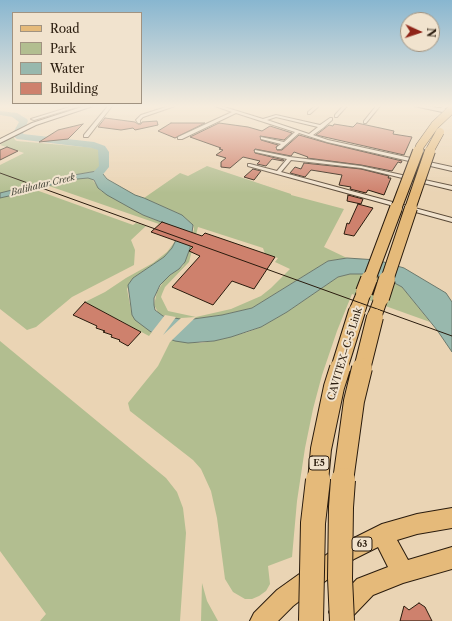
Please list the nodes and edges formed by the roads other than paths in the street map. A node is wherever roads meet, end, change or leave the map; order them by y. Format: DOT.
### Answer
graph roads {
  1 [pos="10,135"];
  2 [pos="186,135"];
  3 [pos="294,135"];
  4 [pos="428,135"];
  5 [pos="438,135"];
  6 [pos="309,136"];
  7 [pos="180,138"];
  8 [pos="263,138"];
  9 [pos="0,141"];
  10 [pos="284,143"];
  11 [pos="279,148"];
  12 [pos="257,151"];
  13 [pos="290,158"];
  14 [pos="250,165"];
  15 [pos="452,169"];
  16 [pos="278,173"];
  17 [pos="452,188"];
  18 [pos="452,220"];
  19 [pos="452,518"];
  20 [pos="382,534"];
  21 [pos="452,558"];
  22 [pos="403,572"];
  23 [pos="262,621"];
  24 [pos="311,621"];
  25 [pos="332,621"];
  26 [pos="342,621"];
  1 -- 9 [label="street"];
  2 -- 7 [label="street"];
  3 -- 10 [label="street"];
  4 -- 24 [label="highway, CAVITEX–C-5 Link / E5, bridge"];
  5 -- 26 [label="highway, CAVITEX–C-5 Link / E5, bridge"];
  6 -- 15 [label="street"];
  8 -- 10 [label="street"];
  10 -- 11 [label="street"];
  12 -- 13 [label="street"];
  13 -- 16 [label="street"];
  13 -- 17 [label="street"];
  14 -- 16 [label="street"];
  16 -- 18 [label="street"];
  19 -- 20 [label="main road, 63"];
  20 -- 22 [label="main road"];
  20 -- 23 [label="main road, 63"];
  21 -- 22 [label="main road"];
  22 -- 25 [label="main road"];
}
